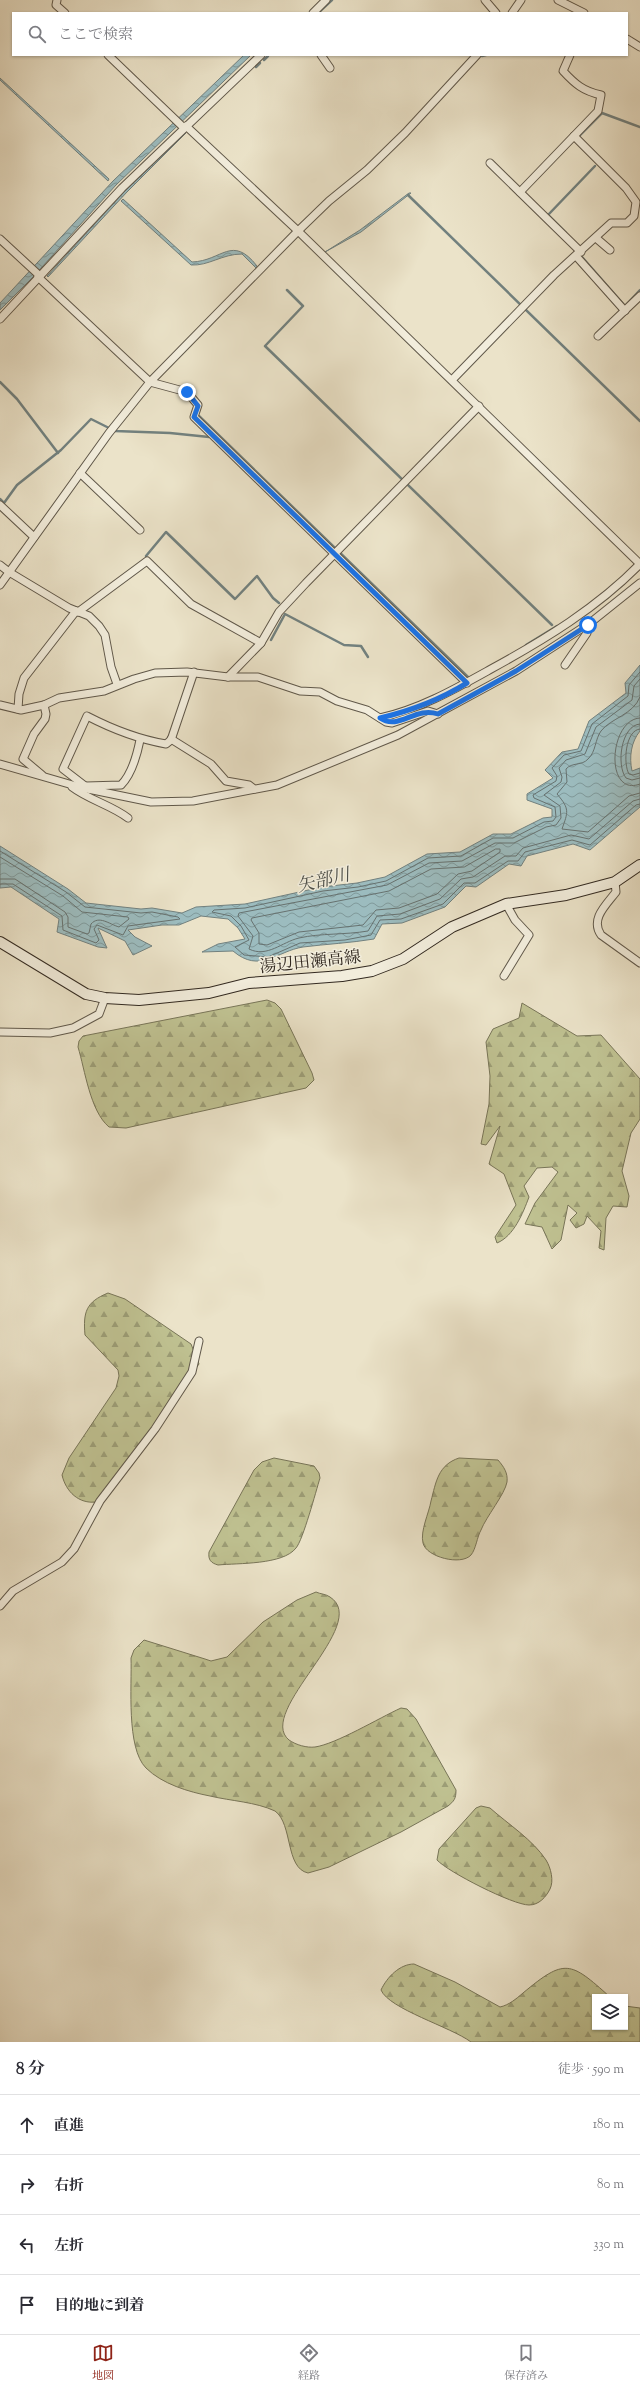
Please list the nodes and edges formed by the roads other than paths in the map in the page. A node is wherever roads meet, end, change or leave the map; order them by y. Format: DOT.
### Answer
graph roads {
  1 [pos="57,0"];
  2 [pos="326,0"];
  3 [pos="485,0"];
  4 [pos="521,0"];
  5 [pos="558,0"];
  6 [pos="64,12"];
  7 [pos="314,12"];
  8 [pos="495,12"];
  9 [pos="513,12"];
  10 [pos="582,12"];
  11 [pos="628,40"];
  12 [pos="640,47"];
  13 [pos="109,56"];
  14 [pos="260,56"];
  15 [pos="322,56"];
  16 [pos="476,56"];
  17 [pos="570,56"];
  18 [pos="330,68"];
  19 [pos="185,127"];
  20 [pos="574,136"];
  21 [pos="490,163"];
  22 [pos="520,192"];
  23 [pos="638,204"];
  24 [pos="298,231"];
  25 [pos="596,238"];
  26 [pos="0,239"];
  27 [pos="610,250"];
  28 [pos="578,254"];
  29 [pos="38,276"];
  30 [pos="640,296"];
  31 [pos="626,311"];
  32 [pos="0,319"];
  33 [pos="598,336"];
  34 [pos="452,380"];
  35 [pos="150,382"];
  36 [pos="479,406"];
  37 [pos="80,473"];
  38 [pos="0,506"];
  39 [pos="140,530"];
  40 [pos="34,537"];
  41 [pos="335,554"];
  42 [pos="0,564"];
  43 [pos="640,564"];
  44 [pos="9,572"];
  45 [pos="640,583"];
  46 [pos="0,585"];
  47 [pos="77,611"];
  48 [pos="588,625"];
  49 [pos="261,643"];
  50 [pos="565,665"];
  51 [pos="194,672"];
  52 [pos="228,677"];
  53 [pos="467,683"];
  54 [pos="117,684"];
  55 [pos="0,705"];
  56 [pos="44,705"];
  57 [pos="18,709"];
  58 [pos="438,714"];
  59 [pos="380,718"];
  60 [pos="171,739"];
  61 [pos="140,740"];
  62 [pos="0,764"];
  63 [pos="43,777"];
  64 [pos="68,784"];
  65 [pos="88,788"];
  66 [pos="254,789"];
  67 [pos="128,818"];
  68 [pos="640,865"];
  69 [pos="615,882"];
  70 [pos="506,904"];
  71 [pos="0,942"];
  72 [pos="640,963"];
  73 [pos="504,976"];
  74 [pos="105,998"];
  75 [pos="0,1032"];
  76 [pos="199,1341"];
  77 [pos="0,1606"];
  1 -- 6 [label="street"];
  2 -- 7 [label="street"];
  3 -- 8 [label="street"];
  4 -- 9 [label="street"];
  5 -- 10 [label="street"];
  11 -- 12 [label="street"];
  13 -- 19 [label="street"];
  14 -- 19 [label="street"];
  15 -- 18 [label="street"];
  16 -- 24 [label="street"];
  17 -- 20 [label="street"];
  19 -- 24 [label="street"];
  19 -- 29 [label="street"];
  20 -- 22 [label="street"];
  20 -- 23 [label="street"];
  21 -- 22 [label="street"];
  22 -- 28 [label="street"];
  23 -- 25 [label="street"];
  24 -- 34 [label="street"];
  24 -- 35 [label="street"];
  25 -- 27 [label="street"];
  25 -- 28 [label="street"];
  26 -- 29 [label="street"];
  28 -- 31 [label="street"];
  28 -- 34 [label="street"];
  29 -- 32 [label="street"];
  29 -- 35 [label="street"];
  30 -- 31 [label="street"];
  31 -- 33 [label="street"];
  34 -- 36 [label="street"];
  35 -- 37 [label="street"];
  35 -- 41 [label="street"];
  36 -- 41 [label="street"];
  36 -- 43 [label="street"];
  37 -- 39 [label="street"];
  37 -- 40 [label="street"];
  38 -- 40 [label="street"];
  40 -- 44 [label="street"];
  41 -- 49 [label="street"];
  41 -- 53 [label="street"];
  42 -- 44 [label="street"];
  43 -- 53 [label="street"];
  44 -- 46 [label="street"];
  44 -- 47 [label="street"];
  45 -- 48 [label="street"];
  47 -- 49 [label="street"];
  47 -- 54 [label="street"];
  47 -- 57 [label="street"];
  48 -- 50 [label="street"];
  48 -- 58 [label="street"];
  49 -- 52 [label="street"];
  51 -- 52 [label="street"];
  51 -- 54 [label="street"];
  51 -- 60 [label="street"];
  52 -- 59 [label="street"];
  53 -- 59 [label="street"];
  54 -- 56 [label="street"];
  55 -- 57 [label="street"];
  56 -- 57 [label="street"];
  56 -- 63 [label="street"];
  58 -- 59 [label="street"];
  58 -- 66 [label="street"];
  60 -- 61 [label="street"];
  60 -- 66 [label="street"];
  61 -- 65 [label="street"];
  61 -- 65 [label="street"];
  62 -- 63 [label="street"];
  63 -- 64 [label="street"];
  64 -- 65 [label="street"];
  64 -- 67 [label="street"];
  65 -- 66 [label="street"];
  68 -- 69 [label="main road, 湯辺田瀬高線"];
  69 -- 70 [label="main road, 湯辺田瀬高線"];
  69 -- 72 [label="street"];
  70 -- 73 [label="street"];
  70 -- 74 [label="main road, 湯辺田瀬高線"];
  71 -- 74 [label="main road, 湯辺田瀬高線"];
  74 -- 75 [label="street"];
  76 -- 77 [label="street"];
}
